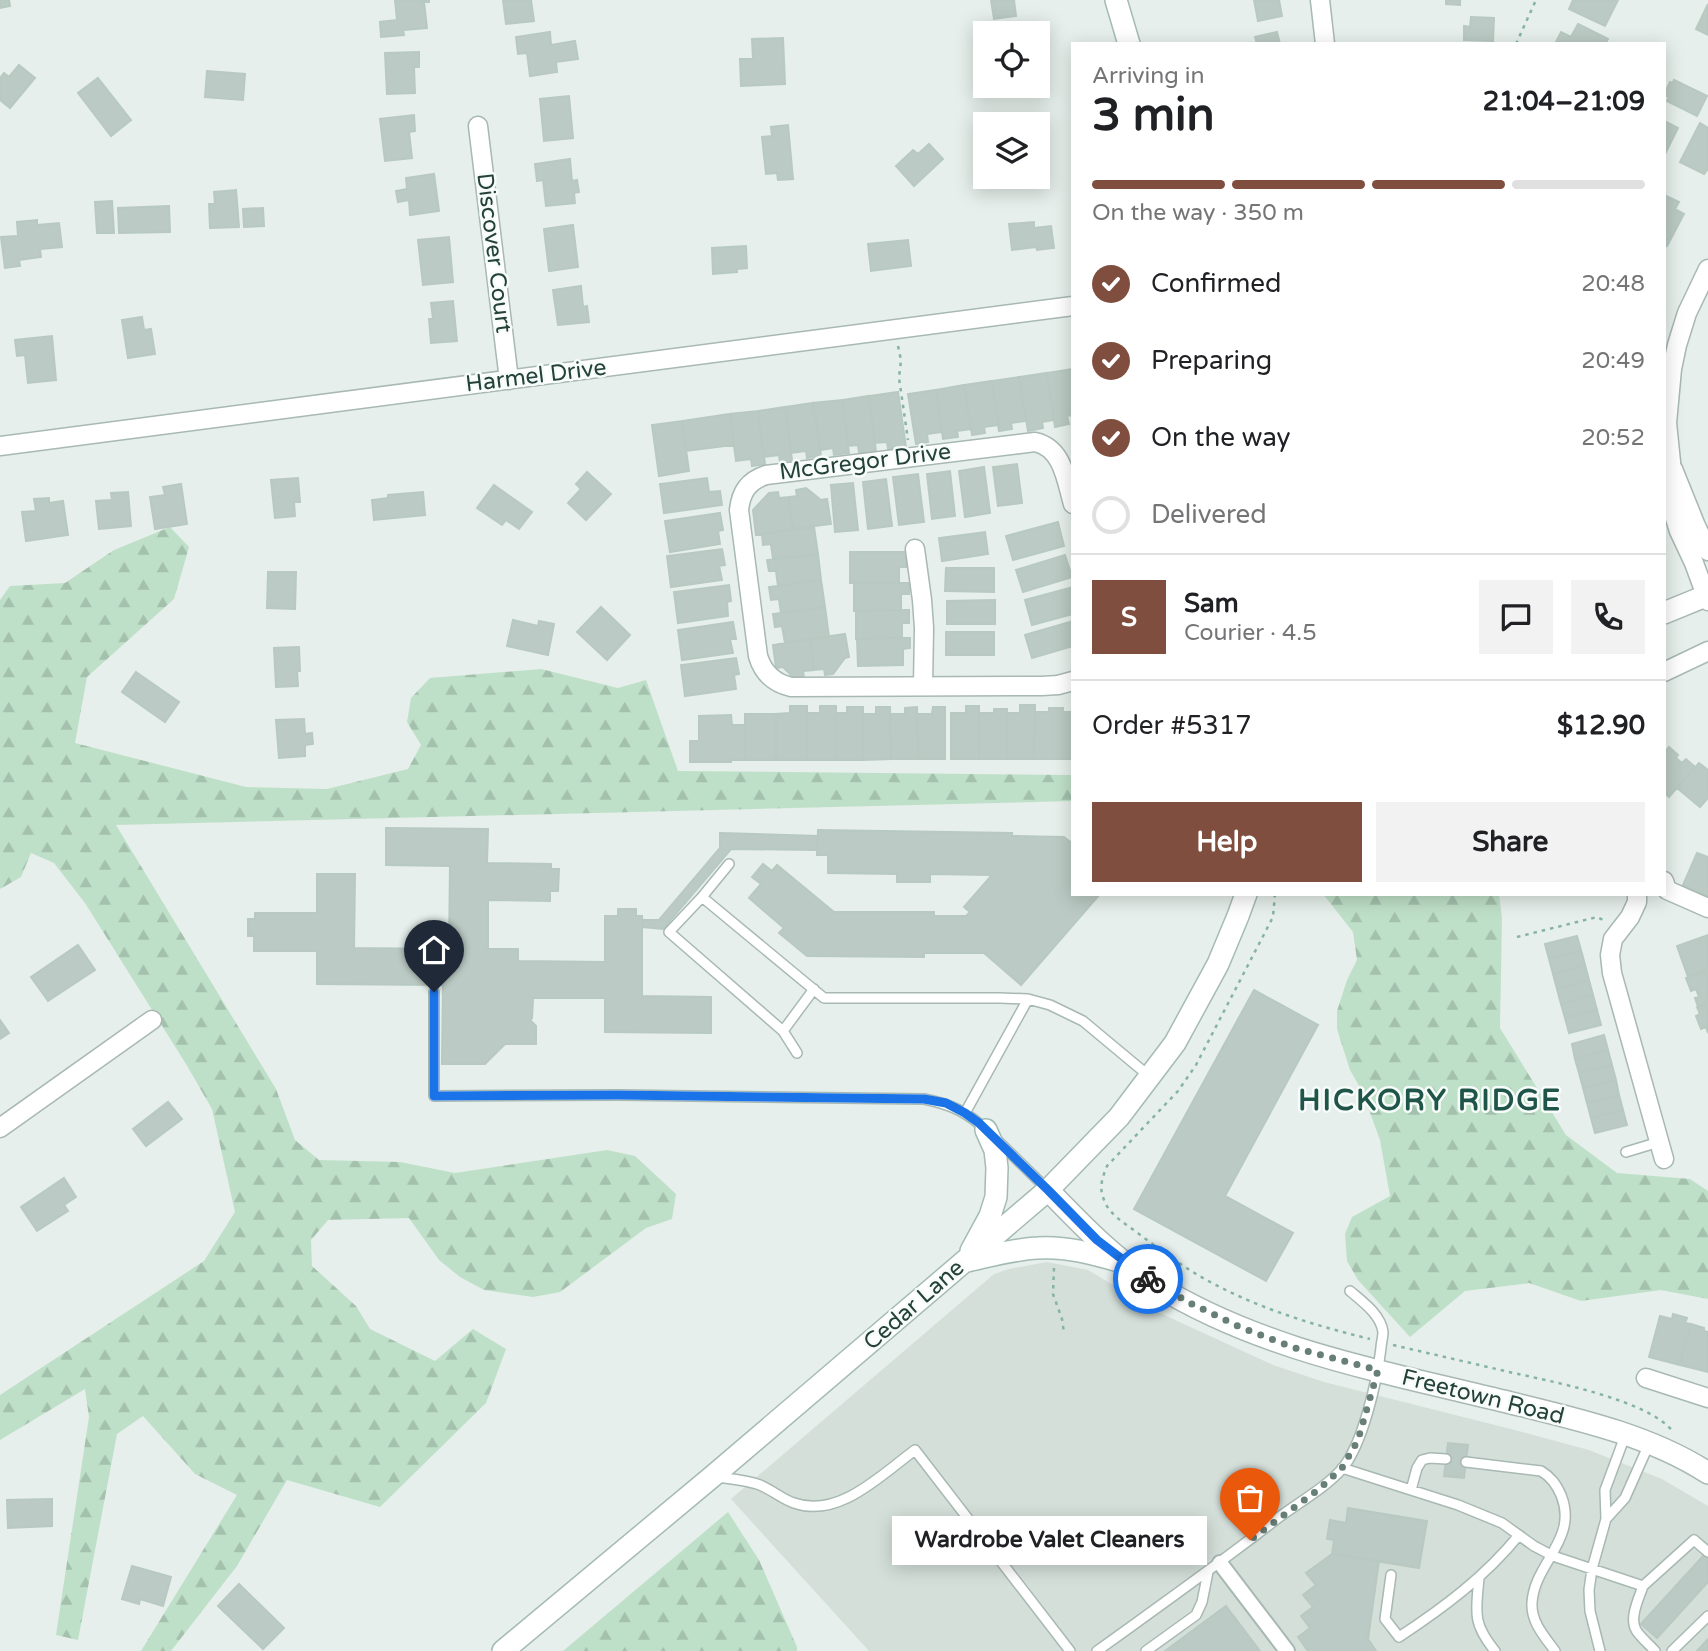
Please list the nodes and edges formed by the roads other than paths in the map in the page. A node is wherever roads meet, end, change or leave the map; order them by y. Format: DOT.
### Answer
graph roads {
  1 [pos="1116,0"];
  2 [pos="1320,0"];
  3 [pos="1128,42"];
  4 [pos="1325,42"];
  5 [pos="478,125"];
  6 [pos="1707,275"];
  7 [pos="1071,306"];
  8 [pos="509,380"];
  9 [pos="1666,423"];
  10 [pos="0,446"];
  11 [pos="1671,462"];
  12 [pos="1071,497"];
  13 [pos="915,549"];
  14 [pos="1708,551"];
  15 [pos="1707,597"];
  16 [pos="1666,612"];
  17 [pos="1708,651"];
  18 [pos="1666,671"];
  19 [pos="1071,682"];
  20 [pos="923,687"];
  21 [pos="729,864"];
  22 [pos="1666,887"];
  23 [pos="1245,896"];
  24 [pos="1637,896"];
  25 [pos="702,897"];
  26 [pos="1708,908"];
  27 [pos="814,989"];
  28 [pos="434,992"];
  29 [pos="1028,999"];
  30 [pos="152,1020"];
  31 [pos="783,1031"];
  32 [pos="797,1053"];
  33 [pos="1150,1077"];
  34 [pos="965,1113"];
  35 [pos="0,1128"];
  36 [pos="986,1130"];
  37 [pos="1661,1150"];
  38 [pos="1626,1152"];
  39 [pos="1048,1190"];
  40 [pos="965,1262"];
  41 [pos="1126,1263"];
  42 [pos="1350,1291"];
  43 [pos="1378,1370"];
  44 [pos="1646,1378"];
  45 [pos="1708,1398"];
  46 [pos="1626,1435"];
  47 [pos="1649,1444"];
  48 [pos="1447,1459"];
  49 [pos="1466,1462"];
  50 [pos="1342,1468"];
  51 [pos="1708,1473"];
  52 [pos="713,1476"];
  53 [pos="1411,1490"];
  54 [pos="1606,1519"];
  55 [pos="1519,1535"];
  56 [pos="1708,1552"];
  57 [pos="1553,1556"];
  58 [pos="1214,1567"];
  59 [pos="1592,1569"];
  60 [pos="1391,1575"];
  61 [pos="1479,1578"];
  62 [pos="1643,1586"];
  63 [pos="1708,1616"];
  64 [pos="503,1651"];
  65 [pos="1070,1651"];
  66 [pos="1097,1651"];
  67 [pos="1146,1651"];
  68 [pos="1287,1651"];
  69 [pos="1495,1651"];
  70 [pos="1555,1651"];
  71 [pos="1600,1651"];
  72 [pos="1655,1651"];
  73 [pos="1672,1651"];
  1 -- 3 [label="main road"];
  2 -- 4 [label="street"];
  5 -- 8 [label="street, Discover Court"];
  6 -- 9 [label="street"];
  7 -- 8 [label="street, Harmel Drive"];
  8 -- 10 [label="street, Harmel Drive"];
  9 -- 11 [label="street"];
  11 -- 14 [label="street"];
  11 -- 15 [label="street"];
  12 -- 20 [label="street, McGregor Drive"];
  13 -- 20 [label="street"];
  15 -- 16 [label="main road"];
  17 -- 18 [label="street"];
  19 -- 20 [label="street, McGregor Drive"];
  21 -- 25 [label="lane"];
  22 -- 26 [label="street"];
  23 -- 33 [label="main road, Cedar Lane"];
  24 -- 37 [label="street"];
  25 -- 27 [label="lane"];
  25 -- 31 [label="lane"];
  27 -- 29 [label="lane"];
  27 -- 31 [label="lane"];
  28 -- 34 [label="lane"];
  29 -- 33 [label="lane"];
  29 -- 34 [label="lane"];
  30 -- 35 [label="street"];
  31 -- 32 [label="lane"];
  33 -- 39 [label="main road, Cedar Lane"];
  34 -- 36 [label="lane"];
  36 -- 39 [label="lane"];
  36 -- 40 [label="main road"];
  37 -- 38 [label="lane"];
  39 -- 40 [label="main road, Cedar Lane"];
  39 -- 41 [label="main road, Freetown Road"];
  40 -- 41 [label="main road"];
  40 -- 52 [label="main road, Cedar Lane"];
  41 -- 43 [label="main road, Freetown Road"];
  42 -- 43 [label="lane"];
  43 -- 46 [label="main road, Freetown Road"];
  43 -- 50 [label="lane"];
  44 -- 45 [label="street"];
  46 -- 47 [label="main road, Freetown Road"];
  46 -- 54 [label="lane"];
  47 -- 51 [label="main road, Freetown Road"];
  47 -- 54 [label="lane"];
  48 -- 53 [label="lane"];
  49 -- 57 [label="lane"];
  50 -- 53 [label="lane"];
  50 -- 58 [label="lane"];
  52 -- 64 [label="main road, Cedar Lane"];
  52 -- 65 [label="lane"];
  53 -- 55 [label="lane"];
  54 -- 59 [label="lane"];
  55 -- 57 [label="lane"];
  55 -- 61 [label="lane"];
  56 -- 62 [label="lane"];
  57 -- 59 [label="lane"];
  57 -- 70 [label="lane"];
  58 -- 66 [label="lane"];
  58 -- 67 [label="lane"];
  58 -- 68 [label="street"];
  59 -- 62 [label="lane"];
  59 -- 71 [label="lane"];
  60 -- 61 [label="lane"];
  61 -- 69 [label="lane"];
  62 -- 72 [label="lane"];
  63 -- 73 [label="lane"];
}
